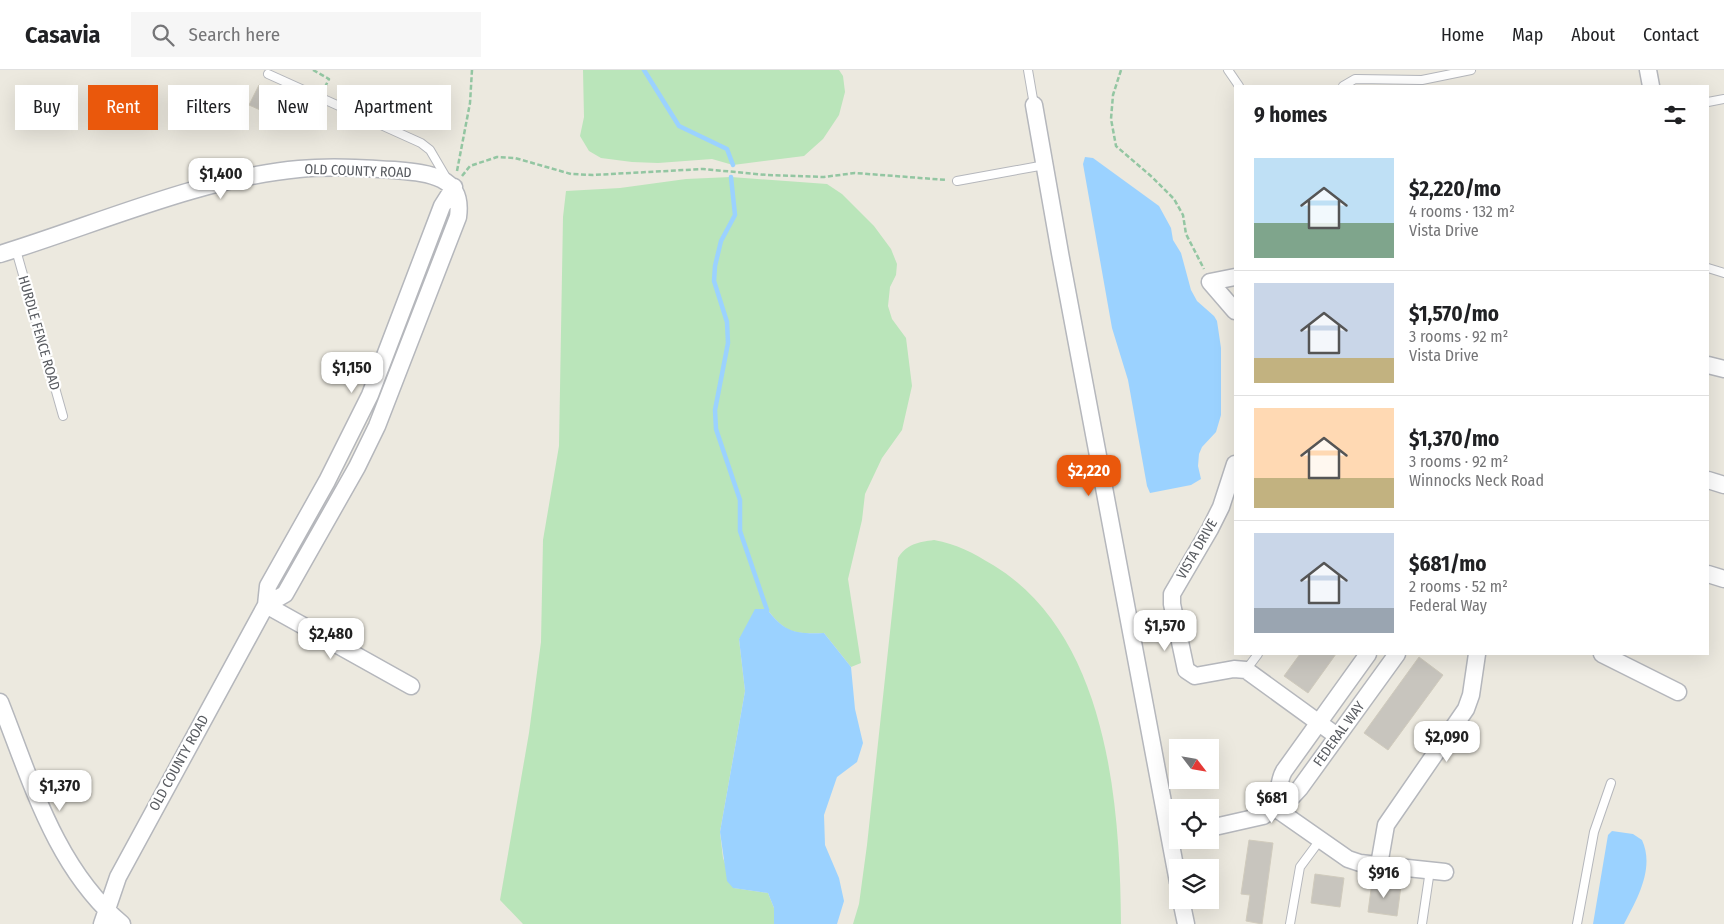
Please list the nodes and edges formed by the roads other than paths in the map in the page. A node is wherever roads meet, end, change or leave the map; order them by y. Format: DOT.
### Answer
graph roads {
  1 [pos="1028,70"];
  2 [pos="1228,70"];
  3 [pos="1471,70"];
  4 [pos="1648,70"];
  5 [pos="268,74"];
  6 [pos="1238,85"];
  7 [pos="1345,85"];
  8 [pos="1651,85"];
  9 [pos="1724,99"];
  10 [pos="1709,102"];
  11 [pos="1034,105"];
  12 [pos="1045,166"];
  13 [pos="957,181"];
  14 [pos="451,184"];
  15 [pos="8,252"];
  16 [pos="1709,268"];
  17 [pos="1724,273"];
  18 [pos="1234,277"];
  19 [pos="1234,310"];
  20 [pos="393,336"];
  21 [pos="410,342"];
  22 [pos="1709,365"];
  23 [pos="1724,369"];
  24 [pos="63,416"];
  25 [pos="1234,467"];
  26 [pos="1709,480"];
  27 [pos="1724,485"];
  28 [pos="310,512"];
  29 [pos="327,520"];
  30 [pos="1709,574"];
  31 [pos="1724,579"];
  32 [pos="266,606"];
  33 [pos="1257,655"];
  34 [pos="1367,655"];
  35 [pos="1396,655"];
  36 [pos="1477,655"];
  37 [pos="1604,655"];
  38 [pos="1246,670"];
  39 [pos="411,686"];
  40 [pos="1678,692"];
  41 [pos="0,702"];
  42 [pos="1318,723"];
  43 [pos="1337,736"];
  44 [pos="1611,783"];
  45 [pos="1275,808"];
  46 [pos="1169,814"];
  47 [pos="1219,826"];
  48 [pos="1320,840"];
  49 [pos="1379,865"];
  50 [pos="1438,871"];
  51 [pos="1183,909"];
  52 [pos="104,916"];
  53 [pos="122,924"];
  54 [pos="1186,924"];
  55 [pos="1290,924"];
  56 [pos="1422,924"];
  57 [pos="1577,924"];
  1 -- 11 [label="lane"];
  2 -- 6 [label="lane"];
  3 -- 7 [label="lane"];
  4 -- 8 [label="street"];
  5 -- 14 [label="lane"];
  9 -- 10 [label="lane"];
  11 -- 12 [label="street"];
  12 -- 13 [label="lane"];
  12 -- 46 [label="street"];
  14 -- 15 [label="street, OLD COUNTY ROAD"];
  14 -- 20 [label="street, OLD COUNTY ROAD"];
  14 -- 21 [label="street, OLD COUNTY ROAD"];
  15 -- 24 [label="lane, HURDLE FENCE ROAD"];
  16 -- 17 [label="lane"];
  18 -- 19 [label="street"];
  20 -- 21 [label="lane"];
  20 -- 28 [label="street, OLD COUNTY ROAD"];
  21 -- 29 [label="street, OLD COUNTY ROAD"];
  22 -- 23 [label="street"];
  25 -- 38 [label="street, VISTA DRIVE"];
  26 -- 27 [label="street"];
  28 -- 29 [label="lane"];
  28 -- 32 [label="street, OLD COUNTY ROAD"];
  29 -- 32 [label="street, OLD COUNTY ROAD"];
  30 -- 31 [label="street"];
  32 -- 39 [label="street"];
  32 -- 52 [label="street, OLD COUNTY ROAD"];
  33 -- 38 [label="lane"];
  34 -- 42 [label="street, FEDERAL WAY"];
  35 -- 43 [label="street, FEDERAL WAY"];
  36 -- 49 [label="street"];
  37 -- 40 [label="street"];
  38 -- 42 [label="street"];
  41 -- 52 [label="street"];
  42 -- 43 [label="street"];
  42 -- 45 [label="street, FEDERAL WAY"];
  43 -- 45 [label="street, FEDERAL WAY"];
  44 -- 57 [label="lane"];
  45 -- 47 [label="street, FEDERAL WAY"];
  45 -- 48 [label="street"];
  48 -- 49 [label="street"];
  48 -- 55 [label="lane"];
  49 -- 50 [label="street"];
  50 -- 56 [label="lane"];
  51 -- 54 [label="street"];
  52 -- 53 [label="street"];
}
